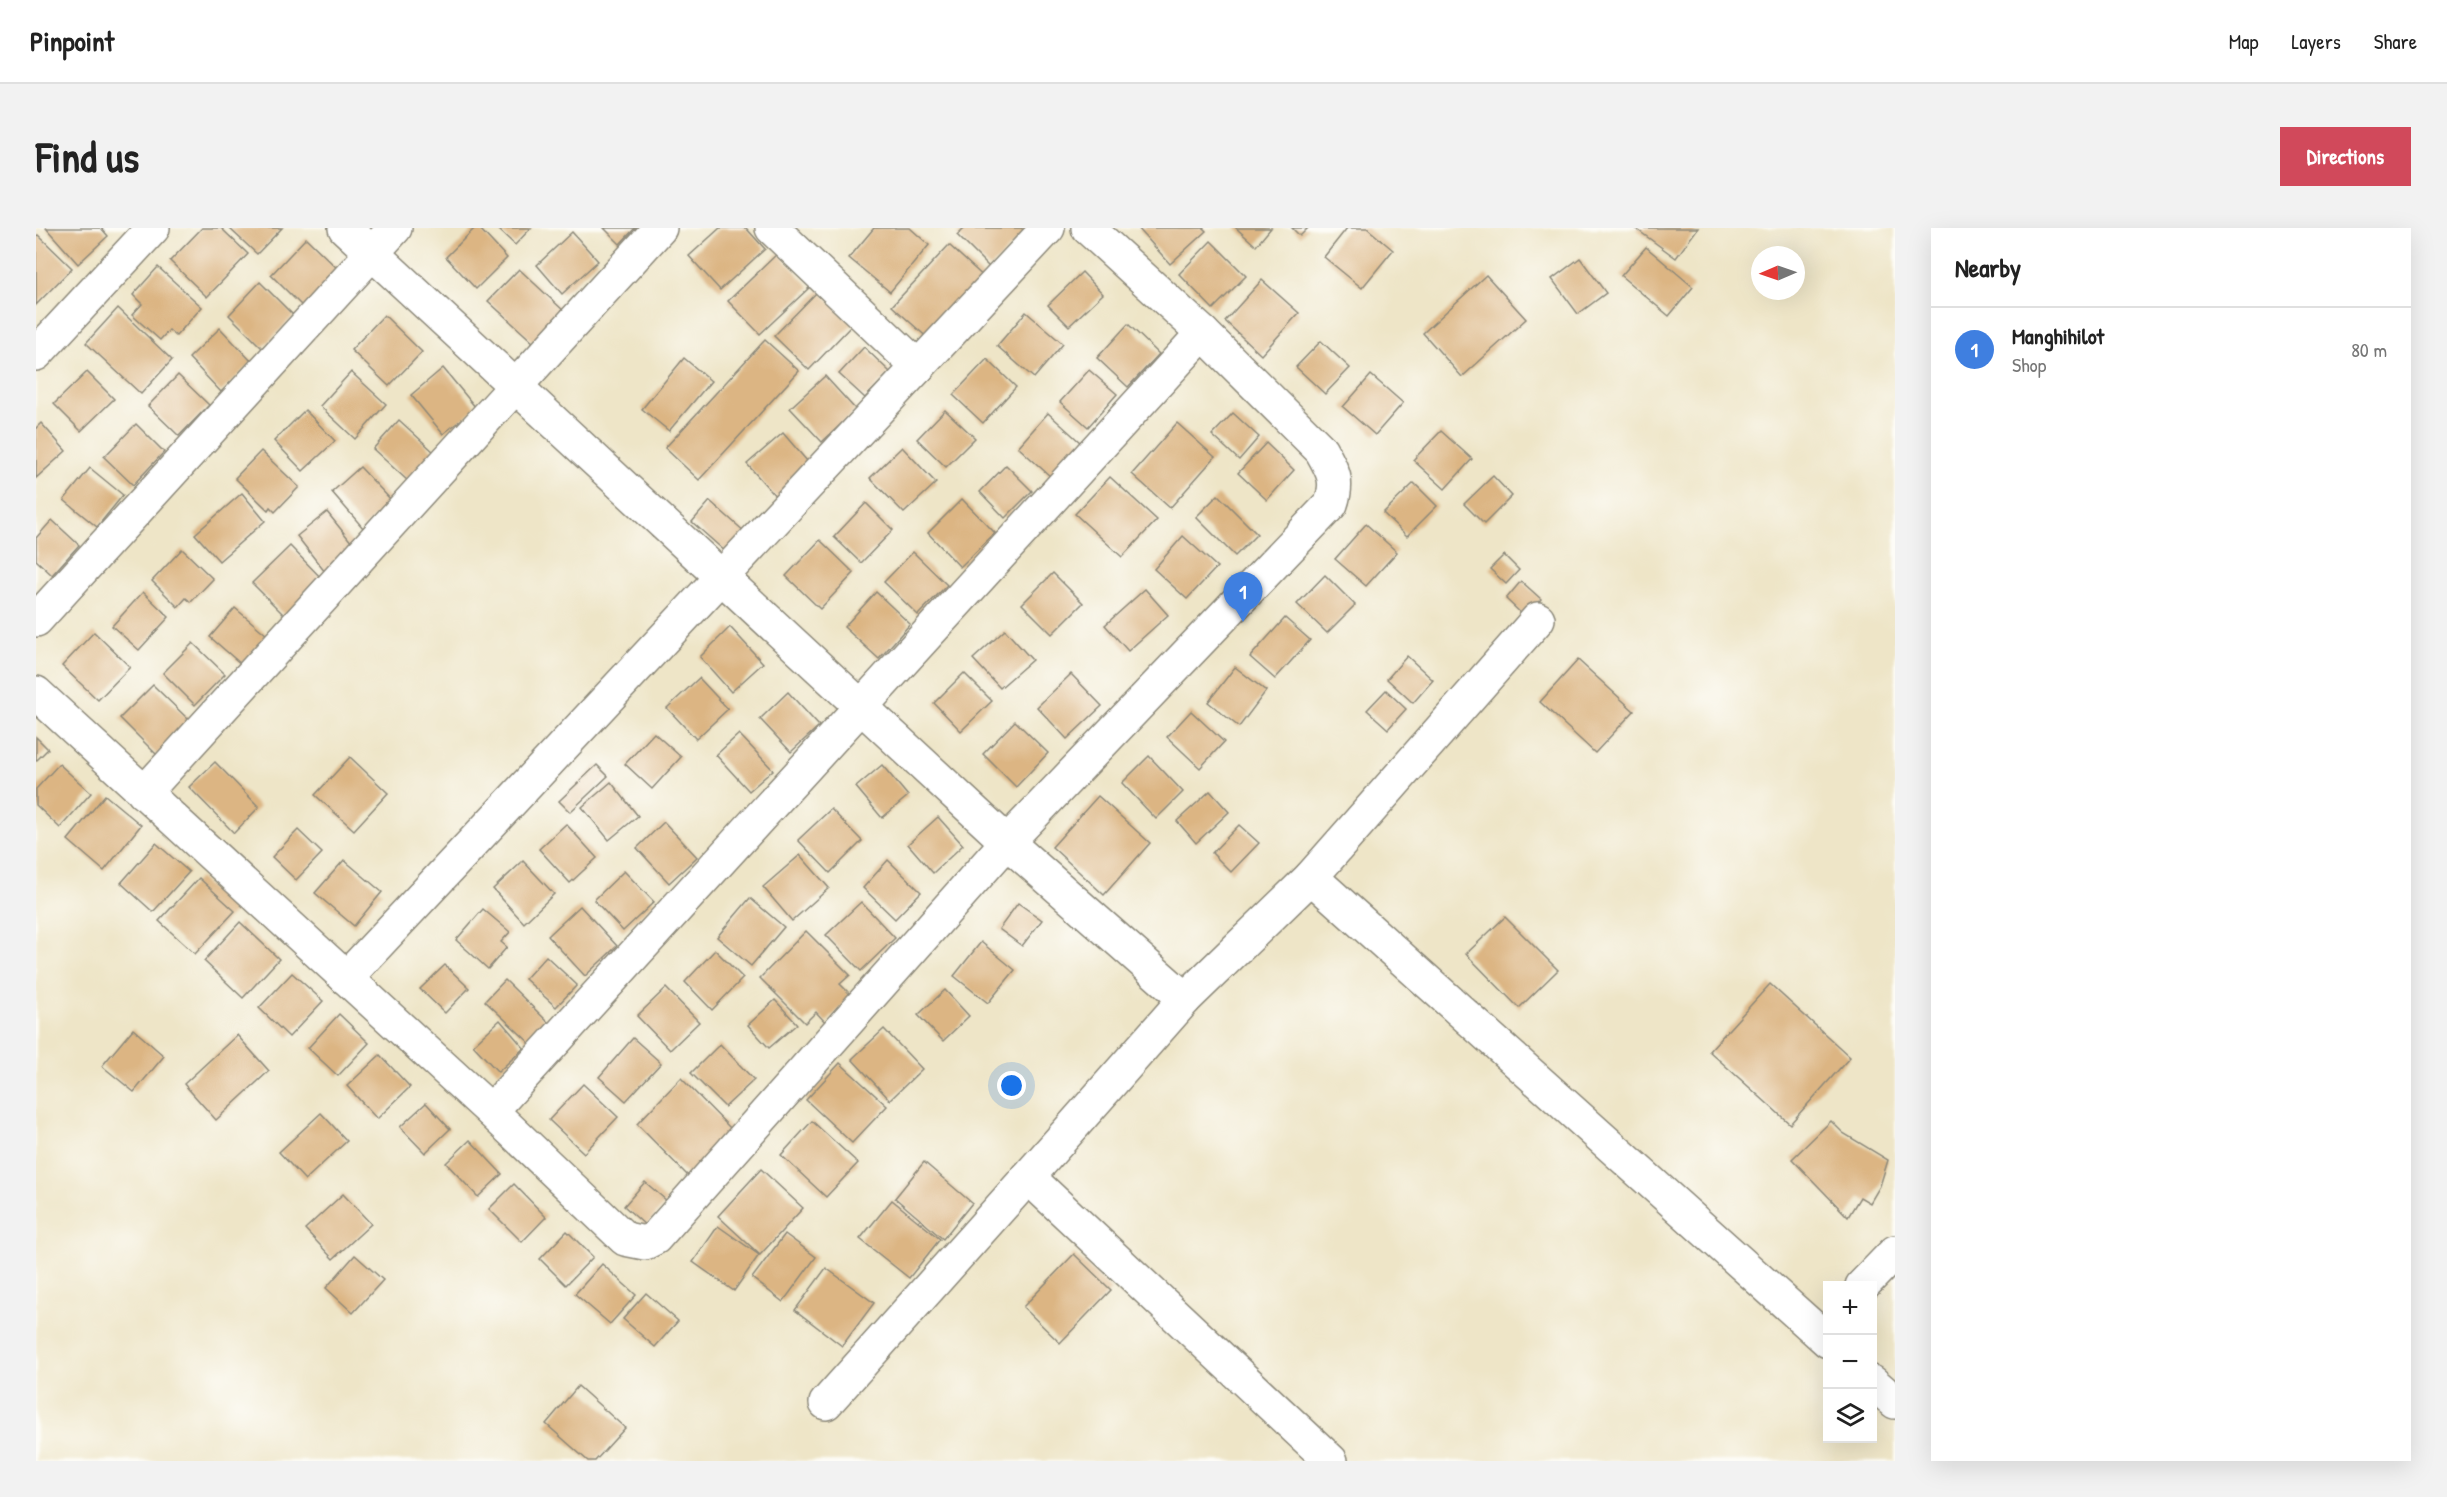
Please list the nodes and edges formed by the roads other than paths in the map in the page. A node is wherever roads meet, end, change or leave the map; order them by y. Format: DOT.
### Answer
graph roads {
  1 [pos="153,228"];
  2 [pos="345,228"];
  3 [pos="395,228"];
  4 [pos="660,228"];
  5 [pos="772,228"];
  6 [pos="1048,228"];
  7 [pos="1088,228"];
  8 [pos="372,253"];
  9 [pos="1203,333"];
  10 [pos="36,354"];
  11 [pos="918,367"];
  12 [pos="515,386"];
  13 [pos="721,577"];
  14 [pos="1538,619"];
  15 [pos="36,620"];
  16 [pos="36,693"];
  17 [pos="861,707"];
  18 [pos="144,793"];
  19 [pos="1007,842"];
  20 [pos="1311,877"];
  21 [pos="346,978"];
  22 [pos="1185,999"];
  23 [pos="490,1111"];
  24 [pos="1028,1176"];
  25 [pos="1895,1252"];
  26 [pos="1867,1281"];
  27 [pos="1823,1330"];
  28 [pos="1877,1386"];
  29 [pos="1895,1402"];
  30 [pos="826,1403"];
  31 [pos="1331,1461"];
  1 -- 10 [label="street"];
  2 -- 8 [label="street"];
  3 -- 8 [label="street"];
  4 -- 12 [label="street"];
  5 -- 11 [label="street"];
  6 -- 11 [label="street"];
  7 -- 9 [label="street"];
  8 -- 12 [label="street"];
  8 -- 15 [label="street"];
  9 -- 17 [label="street"];
  9 -- 19 [label="street"];
  11 -- 13 [label="street"];
  12 -- 13 [label="street"];
  12 -- 18 [label="street"];
  13 -- 17 [label="street"];
  13 -- 21 [label="street"];
  14 -- 20 [label="street"];
  16 -- 18 [label="street"];
  17 -- 19 [label="street"];
  17 -- 23 [label="street"];
  18 -- 21 [label="street"];
  19 -- 22 [label="street"];
  19 -- 23 [label="street"];
  20 -- 22 [label="street"];
  20 -- 27 [label="street"];
  21 -- 23 [label="street"];
  22 -- 24 [label="street"];
  24 -- 30 [label="street"];
  24 -- 31 [label="street"];
  25 -- 26 [label="street"];
  28 -- 29 [label="street"];
}
